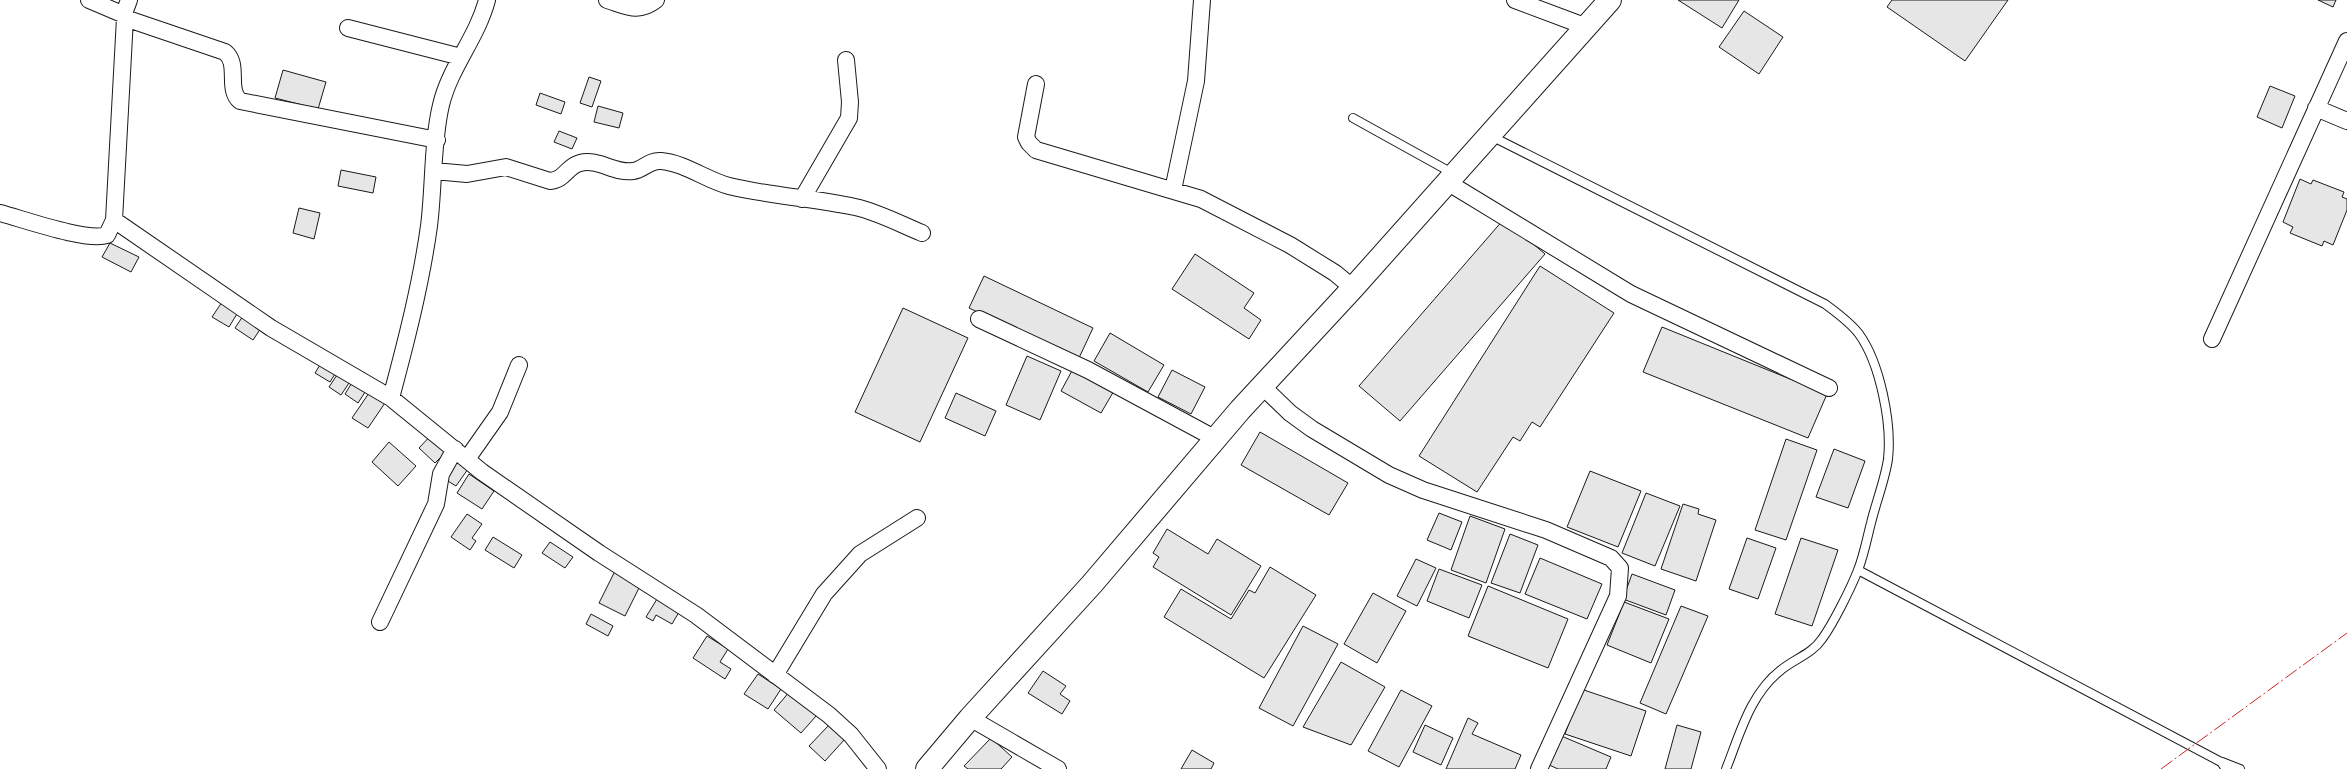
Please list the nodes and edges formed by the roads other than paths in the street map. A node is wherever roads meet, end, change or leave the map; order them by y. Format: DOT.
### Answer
graph roads {
  1 [pos="89,0"];
  2 [pos="129,0"];
  3 [pos="487,0"];
  4 [pos="607,0"];
  5 [pos="656,0"];
  6 [pos="1202,0"];
  7 [pos="1515,0"];
  8 [pos="1610,0"];
  9 [pos="124,17"];
  10 [pos="1586,27"];
  11 [pos="348,28"];
  12 [pos="2347,41"];
  13 [pos="461,57"];
  14 [pos="846,60"];
  15 [pos="1036,84"];
  16 [pos="2316,108"];
  17 [pos="1353,118"];
  18 [pos="2347,121"];
  19 [pos="1490,136"];
  20 [pos="437,140"];
  21 [pos="434,171"];
  22 [pos="1451,178"];
  23 [pos="1173,190"];
  24 [pos="802,199"];
  25 [pos="0,213"];
  26 [pos="114,220"];
  27 [pos="922,233"];
  28 [pos="1353,288"];
  29 [pos="979,319"];
  30 [pos="2212,339"];
  31 [pos="519,365"];
  32 [pos="1262,386"];
  33 [pos="1829,388"];
  34 [pos="391,398"];
  35 [pos="1216,439"];
  36 [pos="455,449"];
  37 [pos="467,459"];
  38 [pos="917,518"];
  39 [pos="1858,570"];
  40 [pos="380,622"];
  41 [pos="775,675"];
  42 [pos="970,718"];
  43 [pos="2224,765"];
  44 [pos="878,769"];
  45 [pos="927,769"];
  46 [pos="1058,769"];
  47 [pos="1539,769"];
  48 [pos="1726,769"];
  49 [pos="2240,769"];
  1 -- 9 [label="street"];
  2 -- 9 [label="street"];
  3 -- 13 [label="street"];
  4 -- 5 [label="street"];
  6 -- 23 [label="street"];
  7 -- 10 [label="street"];
  8 -- 10 [label="main road"];
  9 -- 20 [label="street"];
  9 -- 26 [label="street"];
  10 -- 19 [label="main road"];
  11 -- 13 [label="street"];
  12 -- 16 [label="street"];
  13 -- 20 [label="street"];
  14 -- 24 [label="street"];
  15 -- 23 [label="street"];
  16 -- 18 [label="street"];
  16 -- 30 [label="street"];
  17 -- 22 [label="lane"];
  19 -- 22 [label="main road"];
  19 -- 39 [label="lane"];
  20 -- 21 [label="street"];
  21 -- 24 [label="street"];
  21 -- 34 [label="street"];
  22 -- 28 [label="main road"];
  22 -- 33 [label="street"];
  23 -- 28 [label="street"];
  24 -- 27 [label="street"];
  25 -- 26 [label="street"];
  26 -- 34 [label="street"];
  28 -- 32 [label="main road"];
  29 -- 35 [label="street"];
  31 -- 37 [label="street"];
  32 -- 35 [label="main road"];
  32 -- 47 [label="street"];
  34 -- 36 [label="street"];
  35 -- 42 [label="main road"];
  36 -- 37 [label="street"];
  36 -- 40 [label="street"];
  37 -- 41 [label="street"];
  38 -- 41 [label="street"];
  39 -- 43 [label="lane"];
  39 -- 48 [label="lane"];
  41 -- 44 [label="street"];
  42 -- 45 [label="main road"];
  42 -- 46 [label="street"];
  43 -- 49 [label="lane"];
}
